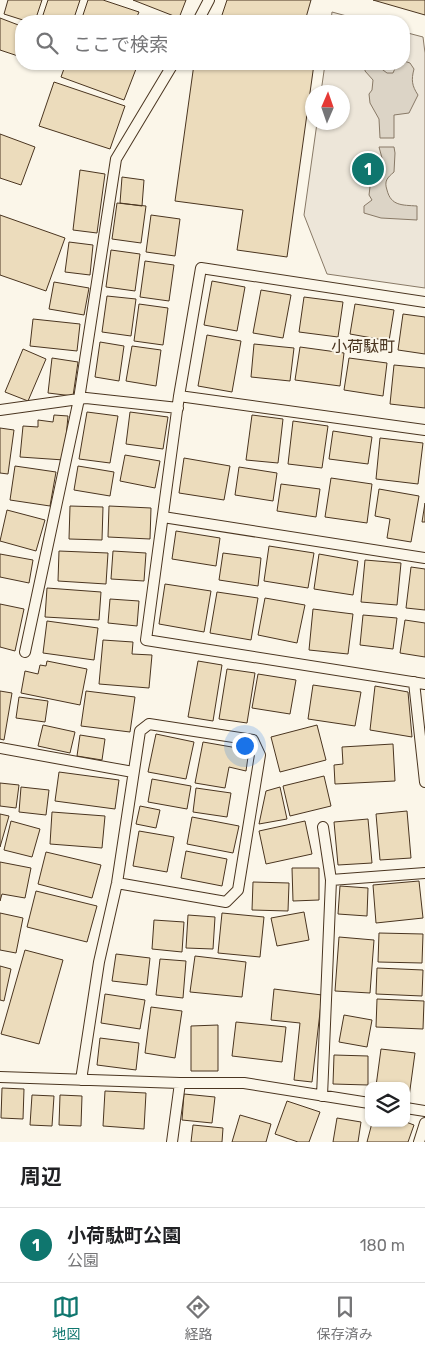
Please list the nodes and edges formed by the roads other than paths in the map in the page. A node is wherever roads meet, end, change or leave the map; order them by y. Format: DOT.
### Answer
graph roads {
  1 [pos="209,0"];
  2 [pos="201,15"];
  3 [pos="169,70"];
  4 [pos="425,302"];
  5 [pos="179,396"];
  6 [pos="79,399"];
  7 [pos="178,408"];
  8 [pos="0,410"];
  9 [pos="425,430"];
  10 [pos="163,517"];
  11 [pos="425,558"];
  12 [pos="25,652"];
  13 [pos="414,682"];
  14 [pos="425,684"];
  15 [pos="0,748"];
  16 [pos="134,772"];
  17 [pos="425,782"];
  18 [pos="322,827"];
  19 [pos="425,873"];
  20 [pos="332,880"];
  21 [pos="117,883"];
  22 [pos="0,1077"];
  23 [pos="81,1080"];
  24 [pos="180,1083"];
  25 [pos="322,1096"];
  26 [pos="365,1102"];
  27 [pos="410,1108"];
  28 [pos="425,1110"];
  29 [pos="425,1123"];
  30 [pos="172,1142"];
  31 [pos="419,1142"];
  1 -- 2 [label="lane"];
  3 -- 6 [label="lane"];
  4 -- 5 [label="lane"];
  5 -- 7 [label="lane"];
  5 -- 9 [label="lane"];
  6 -- 7 [label="lane"];
  6 -- 8 [label="lane"];
  6 -- 12 [label="lane"];
  7 -- 10 [label="lane"];
  10 -- 11 [label="lane"];
  10 -- 13 [label="lane"];
  13 -- 14 [label="lane"];
  13 -- 17 [label="lane"];
  15 -- 16 [label="lane"];
  16 -- 21 [label="lane"];
  16 -- 21 [label="lane"];
  18 -- 20 [label="lane"];
  19 -- 20 [label="lane"];
  20 -- 25 [label="lane"];
  21 -- 23 [label="lane"];
  22 -- 23 [label="lane"];
  23 -- 24 [label="lane"];
  24 -- 25 [label="lane"];
  24 -- 30 [label="lane"];
  25 -- 26 [label="lane"];
  27 -- 28 [label="lane"];
  29 -- 31 [label="lane"];
}
